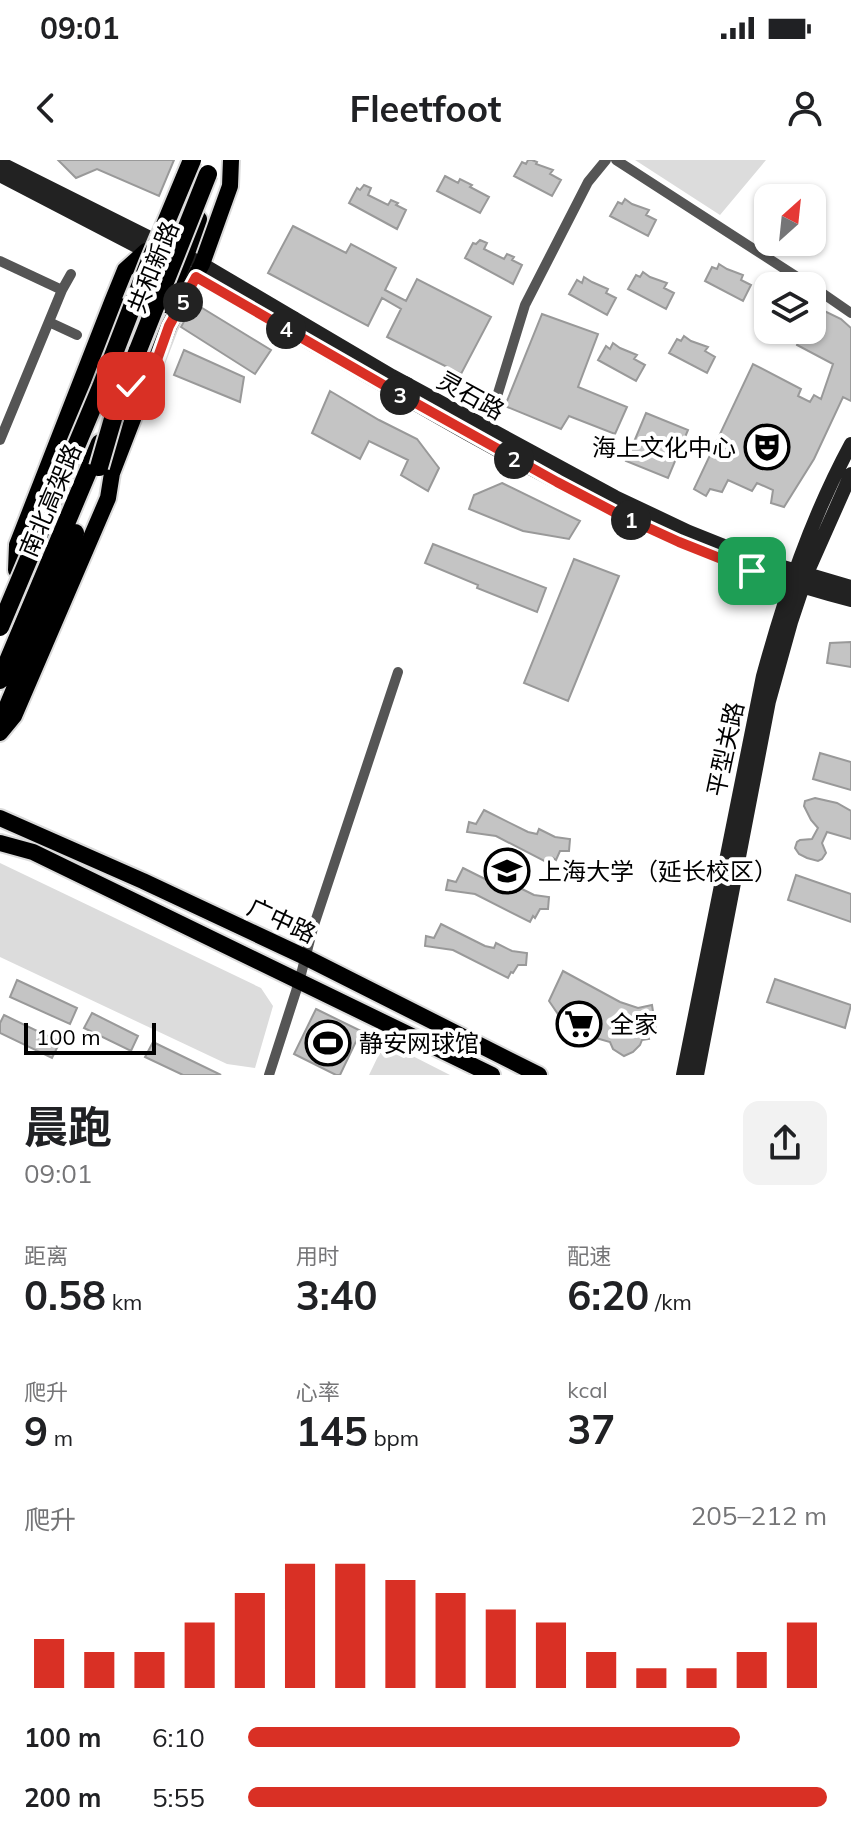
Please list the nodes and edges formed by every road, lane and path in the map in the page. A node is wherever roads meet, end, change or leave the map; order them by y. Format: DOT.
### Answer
graph roads {
  1 [pos="214,160"];
  2 [pos="229,160"];
  3 [pos="606,160"];
  4 [pos="616,160"];
  5 [pos="0,163"];
  6 [pos="191,163"];
  7 [pos="0,175"];
  8 [pos="148,245"];
  9 [pos="0,261"];
  10 [pos="191,267"];
  11 [pos="790,272"];
  12 [pos="71,274"];
  13 [pos="62,290"];
  14 [pos="826,296"];
  15 [pos="851,313"];
  16 [pos="49,322"];
  17 [pos="77,335"];
  18 [pos="153,371"];
  19 [pos="125,392"];
  20 [pos="487,429"];
  21 [pos="0,440"];
  22 [pos="851,444"];
  23 [pos="105,445"];
  24 [pos="112,473"];
  25 [pos="851,474"];
  26 [pos="16,570"];
  27 [pos="799,579"];
  28 [pos="851,587"];
  29 [pos="851,600"];
  30 [pos="0,606"];
  31 [pos="0,627"];
  32 [pos="398,672"];
  33 [pos="0,680"];
  34 [pos="0,706"];
  35 [pos="0,725"];
  36 [pos="0,733"];
  37 [pos="0,818"];
  38 [pos="0,843"];
  39 [pos="305,957"];
  40 [pos="299,982"];
  41 [pos="269,1075"];
  42 [pos="492,1075"];
  43 [pos="539,1075"];
  44 [pos="683,1075"];
  45 [pos="697,1075"];
  1 -- 19 [label="highway, 南北高架路, bridge"];
  2 -- 10 [label="main road, 共和新路"];
  3 -- 20 [label="street"];
  4 -- 11 [label="street"];
  5 -- 8 [label="main road, 灵石路"];
  6 -- 8 [label="main road, 共和新路"];
  6 -- 26 [label="highway, bridge"];
  6 -- 31 [label="highway, 南北高架路, bridge"];
  7 -- 8 [label="main road, 灵石路"];
  8 -- 10 [label="main road, 灵石路"];
  8 -- 26 [label="main road, 共和新路"];
  9 -- 13 [label="street"];
  10 -- 18 [label="main road, 共和新路"];
  10 -- 19 [label="main road, 共和新路"];
  10 -- 20 [label="main road, 灵石路"];
  10 -- 27 [label="main road, 灵石路"];
  12 -- 13 [label="street"];
  13 -- 16 [label="street"];
  14 -- 15 [label="street"];
  16 -- 17 [label="street"];
  16 -- 21 [label="street"];
  18 -- 19 [label="main road"];
  18 -- 24 [label="main road, 共和新路"];
  19 -- 23 [label="main road, 共和新路"];
  19 -- 33 [label="highway, 南北高架路, bridge"];
  19 -- 35 [label="highway, bridge"];
  20 -- 27 [label="main road, 灵石路"];
  22 -- 27 [label="main road, 平型关路"];
  23 -- 24 [label="main road"];
  23 -- 34 [label="main road, 共和新路"];
  24 -- 36 [label="main road, 共和新路"];
  25 -- 27 [label="main road, 平型关路"];
  26 -- 30 [label="main road, 共和新路"];
  27 -- 28 [label="main road, 灵石路"];
  27 -- 29 [label="main road, 灵石路"];
  27 -- 44 [label="main road, 平型关路"];
  27 -- 45 [label="main road, 平型关路"];
  32 -- 39 [label="street"];
  37 -- 39 [label="main road, 广中路"];
  38 -- 40 [label="main road, 广中路"];
  39 -- 40 [label="street"];
  39 -- 43 [label="main road, 广中路"];
  40 -- 41 [label="street"];
  40 -- 42 [label="main road, 广中路"];
}
